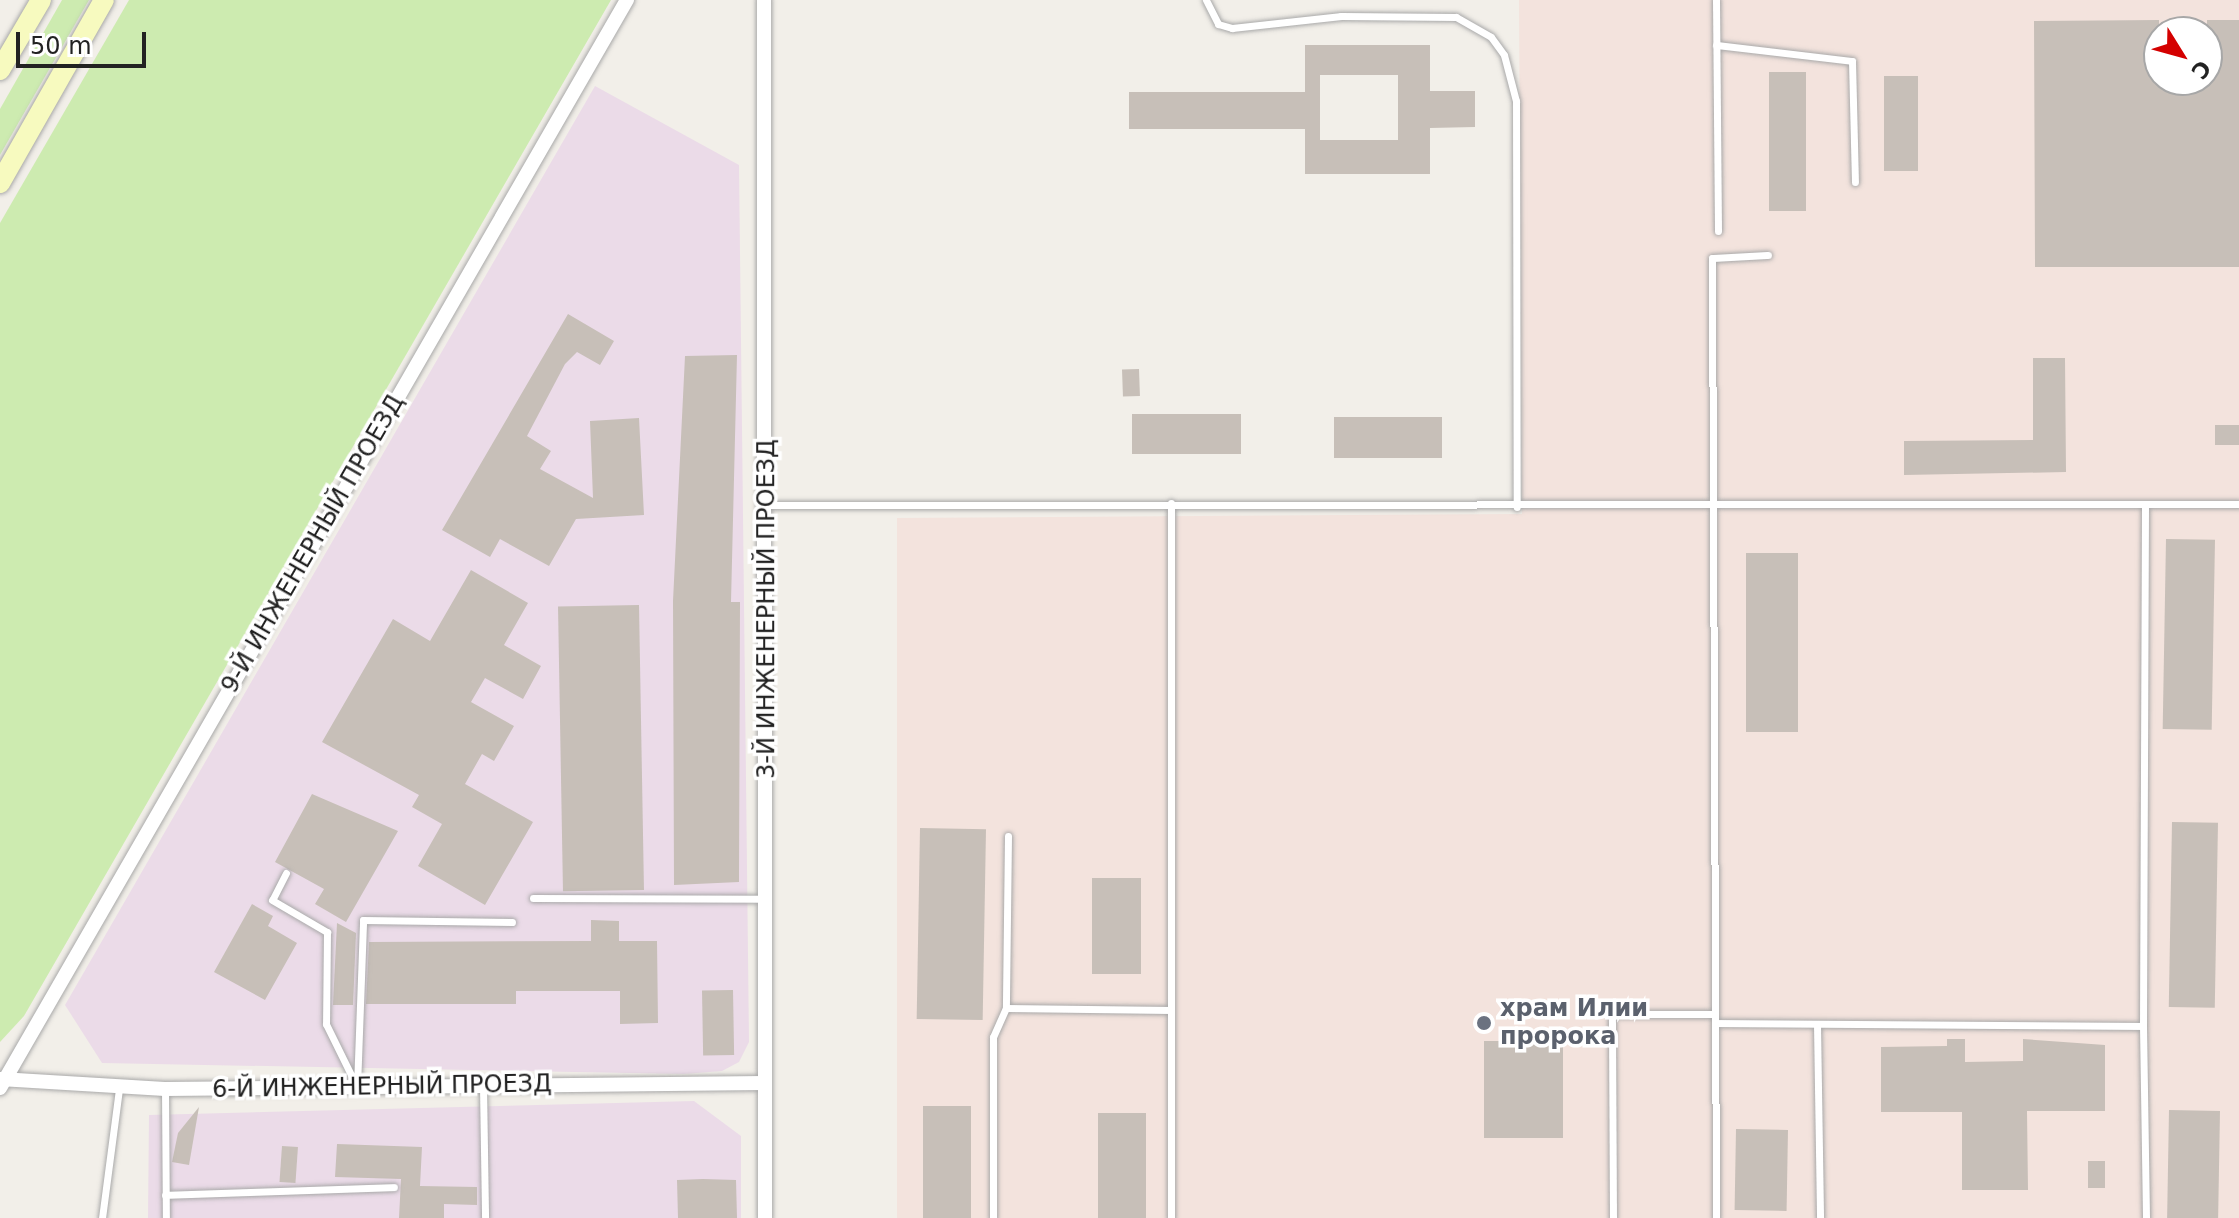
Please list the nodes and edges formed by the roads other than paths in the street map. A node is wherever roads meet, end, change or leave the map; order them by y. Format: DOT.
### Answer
graph roads {
  1 [pos="41,0"];
  2 [pos="104,0"];
  3 [pos="627,0"];
  4 [pos="764,0"];
  5 [pos="1206,0"];
  6 [pos="1716,0"];
  7 [pos="1716,45"];
  8 [pos="0,70"];
  9 [pos="1855,182"];
  10 [pos="0,183"];
  11 [pos="1718,231"];
  12 [pos="1768,255"];
  13 [pos="1171,503"];
  14 [pos="2239,504"];
  15 [pos="769,505"];
  16 [pos="2145,505"];
  17 [pos="1517,507"];
  18 [pos="1711,509"];
  19 [pos="1008,836"];
  20 [pos="286,873"];
  21 [pos="533,898"];
  22 [pos="766,899"];
  23 [pos="512,922"];
  24 [pos="1006,1008"];
  25 [pos="1171,1010"];
  26 [pos="1715,1018"];
  27 [pos="1817,1024"];
  28 [pos="2143,1026"];
  29 [pos="1,1083"];
  30 [pos="764,1083"];
  31 [pos="483,1086"];
  32 [pos="357,1087"];
  33 [pos="119,1089"];
  34 [pos="165,1089"];
  35 [pos="394,1187"];
  36 [pos="165,1195"];
  37 [pos="102,1218"];
  38 [pos="166,1218"];
  39 [pos="485,1218"];
  40 [pos="765,1218"];
  41 [pos="993,1218"];
  42 [pos="1171,1218"];
  43 [pos="1613,1218"];
  44 [pos="1716,1218"];
  45 [pos="1820,1218"];
  46 [pos="2146,1218"];
  1 -- 8 [label="main road"];
  2 -- 10 [label="main road"];
  3 -- 29 [label="street, 9-Й ИНЖЕНЕРНЫЙ ПРОЕЗД"];
  4 -- 15 [label="street, 3-Й ИНЖЕНЕРНЫЙ ПРОЕЗД"];
  5 -- 17 [label="lane"];
  6 -- 7 [label="lane"];
  7 -- 9 [label="lane"];
  7 -- 11 [label="lane"];
  12 -- 18 [label="lane"];
  13 -- 15 [label="lane"];
  13 -- 17 [label="lane"];
  13 -- 25 [label="lane"];
  14 -- 16 [label="lane"];
  15 -- 22 [label="street, 3-Й ИНЖЕНЕРНЫЙ ПРОЕЗД"];
  16 -- 18 [label="lane"];
  16 -- 28 [label="lane"];
  17 -- 18 [label="lane"];
  18 -- 26 [label="lane"];
  19 -- 24 [label="lane"];
  20 -- 32 [label="lane"];
  21 -- 22 [label="lane"];
  22 -- 30 [label="street, 3-Й ИНЖЕНЕРНЫЙ ПРОЕЗД"];
  23 -- 32 [label="lane"];
  24 -- 25 [label="lane"];
  24 -- 41 [label="lane"];
  25 -- 42 [label="lane"];
  26 -- 27 [label="lane"];
  26 -- 43 [label="lane"];
  26 -- 44 [label="lane"];
  27 -- 28 [label="lane"];
  27 -- 45 [label="lane"];
  28 -- 46 [label="lane"];
  29 -- 33 [label="street, 6-Й ИНЖЕНЕРНЫЙ ПРОЕЗД"];
  30 -- 31 [label="street, 6-Й ИНЖЕНЕРНЫЙ ПРОЕЗД"];
  30 -- 40 [label="street, 3-Й ИНЖЕНЕРНЫЙ ПРОЕЗД"];
  31 -- 32 [label="street, 6-Й ИНЖЕНЕРНЫЙ ПРОЕЗД"];
  31 -- 39 [label="lane"];
  32 -- 34 [label="street, 6-Й ИНЖЕНЕРНЫЙ ПРОЕЗД"];
  33 -- 34 [label="street, 6-Й ИНЖЕНЕРНЫЙ ПРОЕЗД"];
  33 -- 37 [label="lane"];
  34 -- 36 [label="lane"];
  35 -- 36 [label="lane"];
  36 -- 38 [label="lane"];
}
